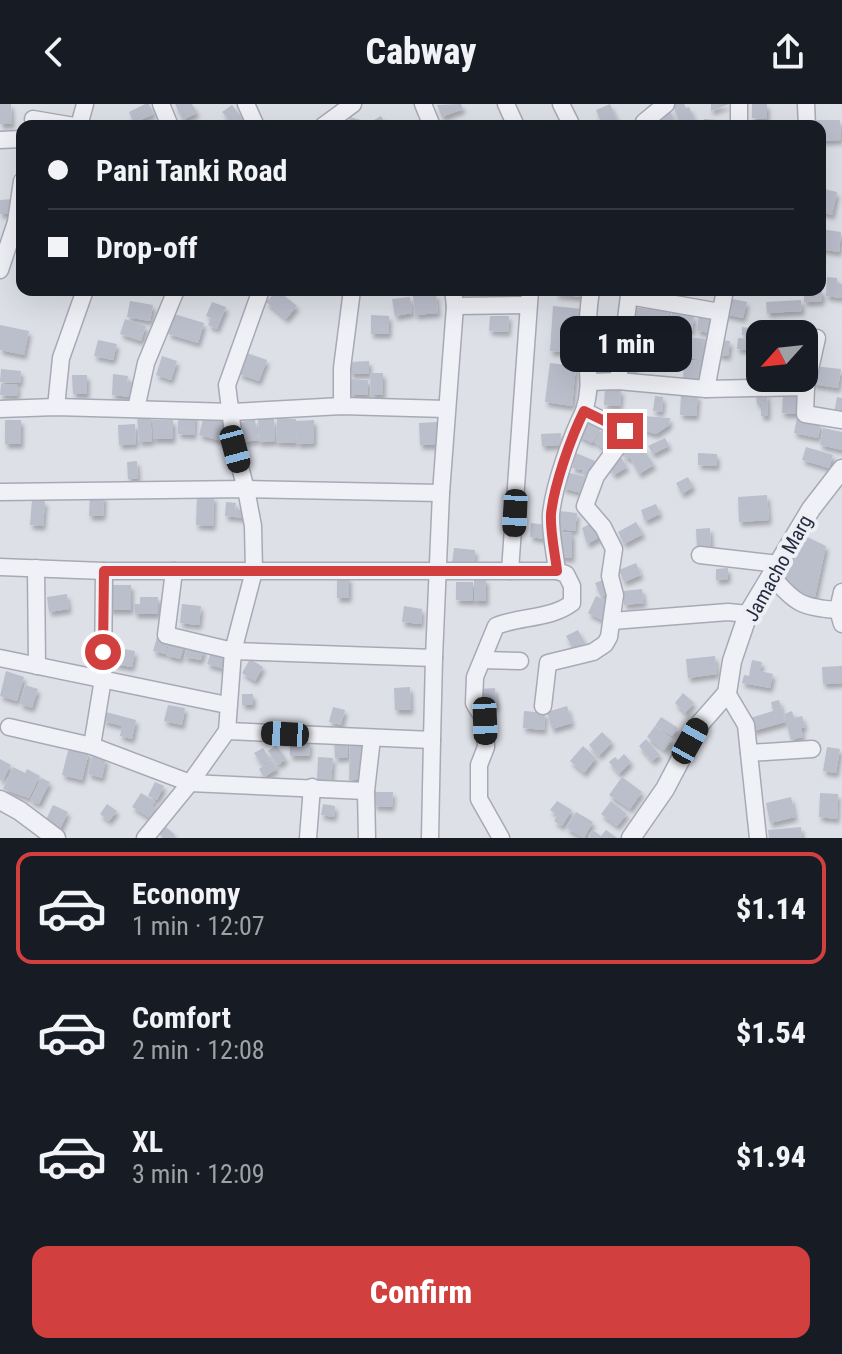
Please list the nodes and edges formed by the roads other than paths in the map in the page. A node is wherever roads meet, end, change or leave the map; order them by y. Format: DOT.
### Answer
graph roads {
  1 [pos="666,104"];
  2 [pos="648,120"];
  3 [pos="13,222"];
  4 [pos="0,270"];
  5 [pos="83,296"];
  6 [pos="174,296"];
  7 [pos="259,296"];
  8 [pos="351,296"];
  9 [pos="590,296"];
  10 [pos="630,296"];
  11 [pos="663,296"];
  12 [pos="724,296"];
  13 [pos="454,298"];
  14 [pos="529,298"];
  15 [pos="720,312"];
  16 [pos="618,381"];
  17 [pos="591,382"];
  18 [pos="746,388"];
  19 [pos="706,389"];
  20 [pos="806,392"];
  21 [pos="342,406"];
  22 [pos="56,407"];
  23 [pos="0,409"];
  24 [pos="136,409"];
  25 [pos="446,409"];
  26 [pos="584,411"];
  27 [pos="232,412"];
  28 [pos="842,420"];
  29 [pos="842,471"];
  30 [pos="246,489"];
  31 [pos="0,492"];
  32 [pos="441,493"];
  33 [pos="700,555"];
  34 [pos="0,567"];
  35 [pos="36,568"];
  36 [pos="775,570"];
  37 [pos="104,571"];
  38 [pos="174,571"];
  39 [pos="254,571"];
  40 [pos="510,571"];
  41 [pos="557,571"];
  42 [pos="439,572"];
  43 [pos="842,592"];
  44 [pos="748,614"];
  45 [pos="840,617"];
  46 [pos="612,621"];
  47 [pos="233,651"];
  48 [pos="0,658"];
  49 [pos="434,658"];
  50 [pos="483,660"];
  51 [pos="520,661"];
  52 [pos="37,666"];
  53 [pos="103,679"];
  54 [pos="727,693"];
  55 [pos="227,705"];
  56 [pos="543,706"];
  57 [pos="9,727"];
  58 [pos="227,731"];
  59 [pos="372,738"];
  60 [pos="432,740"];
  61 [pos="92,746"];
  62 [pos="812,749"];
  63 [pos="749,753"];
  64 [pos="190,783"];
  65 [pos="312,787"];
  66 [pos="366,791"];
  67 [pos="0,800"];
  68 [pos="56,838"];
  69 [pos="145,838"];
  70 [pos="308,838"];
  71 [pos="367,838"];
  72 [pos="430,838"];
  73 [pos="501,838"];
  74 [pos="631,838"];
  75 [pos="758,838"];
  1 -- 2 [label="street"];
  3 -- 4 [label="street"];
  5 -- 22 [label="street"];
  6 -- 24 [label="street"];
  7 -- 27 [label="street"];
  8 -- 21 [label="street"];
  9 -- 17 [label="street"];
  10 -- 16 [label="street"];
  11 -- 15 [label="street"];
  12 -- 15 [label="street"];
  13 -- 14 [label="street"];
  13 -- 25 [label="street"];
  14 -- 40 [label="street"];
  15 -- 19 [label="street"];
  16 -- 17 [label="street"];
  16 -- 19 [label="street"];
  17 -- 26 [label="street"];
  18 -- 19 [label="street"];
  20 -- 28 [label="street"];
  21 -- 25 [label="street"];
  21 -- 27 [label="street"];
  22 -- 23 [label="street"];
  22 -- 24 [label="street"];
  24 -- 27 [label="street"];
  25 -- 32 [label="street"];
  26 -- 41 [label="street"];
  26 -- 46 [label="street"];
  27 -- 30 [label="street"];
  29 -- 36 [label="street, Jamacho Marg"];
  30 -- 31 [label="street"];
  30 -- 32 [label="street"];
  30 -- 39 [label="street"];
  32 -- 42 [label="street"];
  33 -- 36 [label="street"];
  34 -- 35 [label="street"];
  35 -- 37 [label="street"];
  35 -- 52 [label="street"];
  36 -- 44 [label="street, Jamacho Marg"];
  36 -- 45 [label="street"];
  37 -- 38 [label="street"];
  37 -- 53 [label="street"];
  38 -- 39 [label="street"];
  38 -- 47 [label="street"];
  39 -- 42 [label="street"];
  39 -- 47 [label="street"];
  40 -- 41 [label="street"];
  40 -- 42 [label="street"];
  41 -- 50 [label="street"];
  42 -- 49 [label="street"];
  43 -- 45 [label="street"];
  44 -- 46 [label="street"];
  44 -- 54 [label="street, Jamacho Marg"];
  46 -- 56 [label="street"];
  47 -- 49 [label="street"];
  47 -- 55 [label="street"];
  48 -- 52 [label="street"];
  49 -- 60 [label="street"];
  50 -- 51 [label="street"];
  50 -- 73 [label="street"];
  52 -- 53 [label="street"];
  53 -- 55 [label="street"];
  53 -- 61 [label="street"];
  54 -- 63 [label="street"];
  54 -- 74 [label="street"];
  55 -- 58 [label="street"];
  57 -- 61 [label="street"];
  58 -- 59 [label="street"];
  58 -- 64 [label="street"];
  59 -- 60 [label="street"];
  59 -- 66 [label="street"];
  60 -- 72 [label="street"];
  61 -- 64 [label="street"];
  62 -- 63 [label="street"];
  63 -- 75 [label="street"];
  64 -- 65 [label="street"];
  64 -- 69 [label="street"];
  65 -- 66 [label="street"];
  65 -- 70 [label="street"];
  66 -- 71 [label="street"];
  67 -- 68 [label="street"];
}
